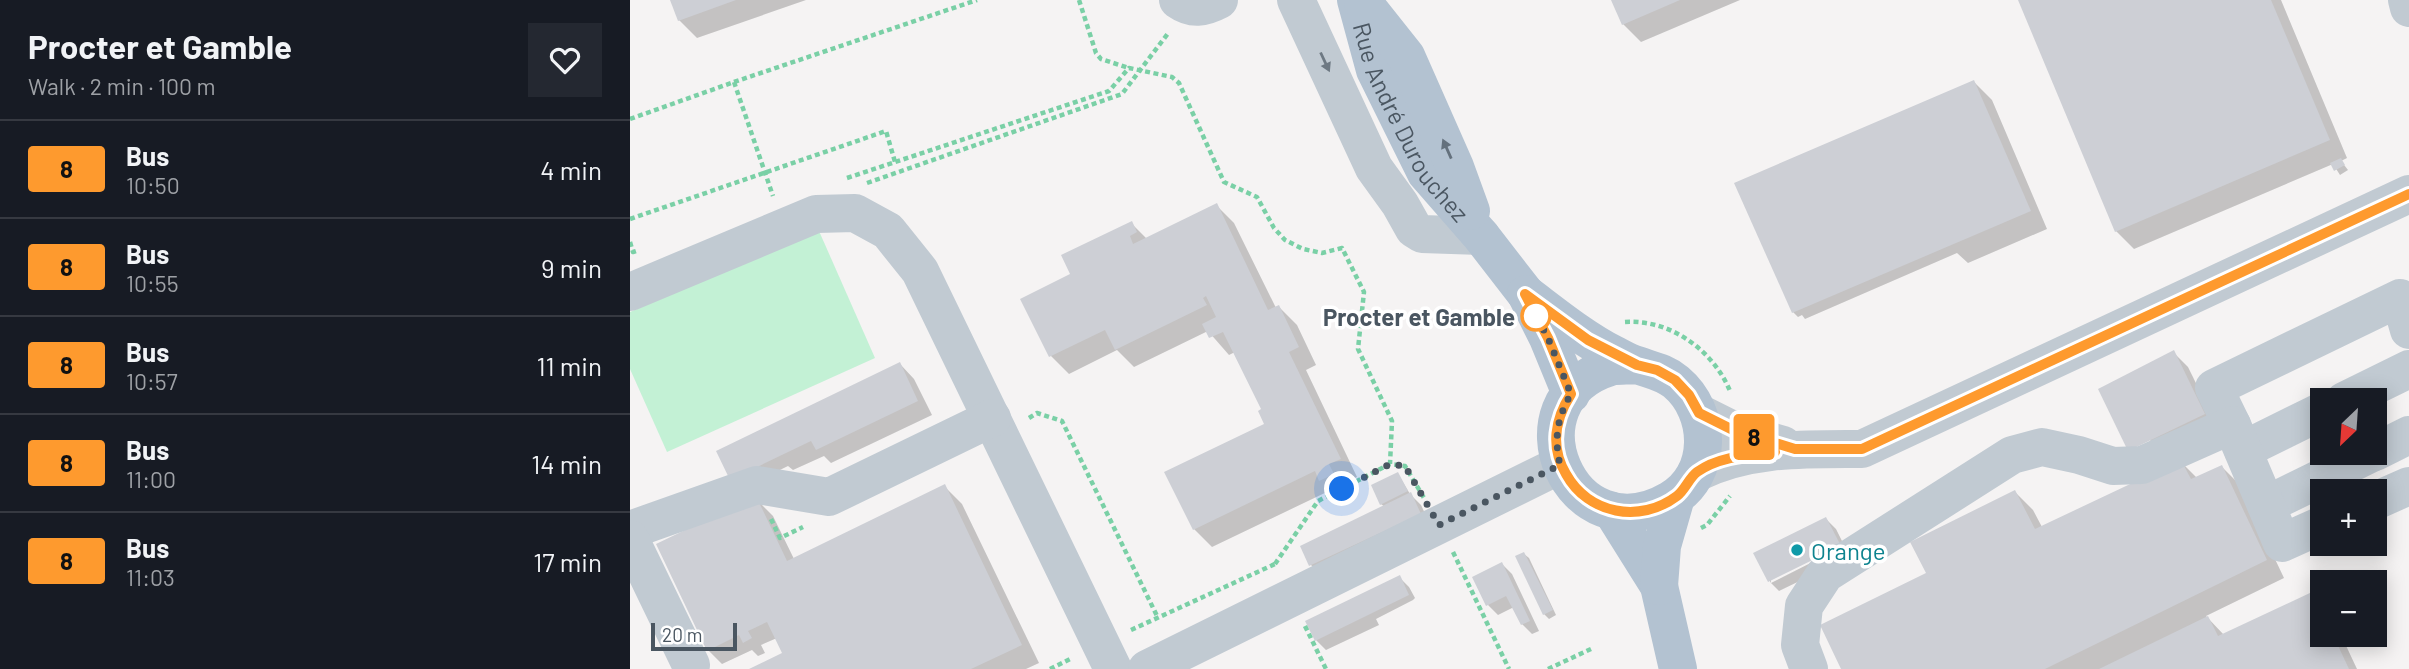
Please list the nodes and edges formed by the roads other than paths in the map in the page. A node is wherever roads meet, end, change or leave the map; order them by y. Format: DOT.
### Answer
graph roads {
  1 [pos="1296,0"];
  2 [pos="1356,0"];
  3 [pos="1362,0"];
  4 [pos="2407,0"];
  5 [pos="2409,8"];
  6 [pos="2409,194"];
  7 [pos="1481,236"];
  8 [pos="630,292"];
  9 [pos="1525,294"];
  10 [pos="2409,330"];
  11 [pos="1637,365"];
  12 [pos="2409,369"];
  13 [pos="2370,388"];
  14 [pos="1571,394"];
  15 [pos="1699,413"];
  16 [pos="2310,415"];
  17 [pos="995,426"];
  18 [pos="2409,435"];
  19 [pos="2238,438"];
  20 [pos="2387,446"];
  21 [pos="1795,449"];
  22 [pos="1560,465"];
  23 [pos="2346,466"];
  24 [pos="1686,485"];
  25 [pos="2409,486"];
  26 [pos="2387,496"];
  27 [pos="2266,505"];
  28 [pos="1612,511"];
  29 [pos="630,530"];
  30 [pos="2310,530"];
  31 [pos="630,539"];
  32 [pos="1659,586"];
  33 [pos="691,665"];
  34 [pos="1113,669"];
  35 [pos="1147,669"];
  36 [pos="1678,669"];
  37 [pos="1809,669"];
  1 -- 7 [label="street, one-way"];
  2 -- 7 [label="main road, Rue André Durouchez"];
  7 -- 3 [label="main road, Rue André Durouchez, one-way"];
  4 -- 5 [label="street"];
  6 -- 21 [label="street"];
  7 -- 9 [label="main road, Rue André Durouchez"];
  8 -- 17 [label="street"];
  9 -- 11 [label="main road"];
  9 -- 14 [label="main road, Rue André Durouchez"];
  10 -- 19 [label="street"];
  11 -- 14 [label="main road"];
  11 -- 15 [label="main road"];
  12 -- 13 [label="street"];
  14 -- 22 [label="main road"];
  15 -- 21 [label="street"];
  15 -- 24 [label="main road"];
  16 -- 19 [label="street"];
  17 -- 29 [label="street"];
  17 -- 34 [label="street"];
  18 -- 20 [label="street"];
  19 -- 27 [label="street"];
  19 -- 37 [label="street"];
  21 -- 24 [label="street"];
  22 -- 28 [label="main road"];
  22 -- 35 [label="street"];
  23 -- 27 [label="street"];
  24 -- 28 [label="main road"];
  24 -- 32 [label="main road"];
  25 -- 26 [label="street"];
  27 -- 30 [label="street"];
  28 -- 32 [label="main road"];
  31 -- 33 [label="street"];
  32 -- 36 [label="main road"];
}
